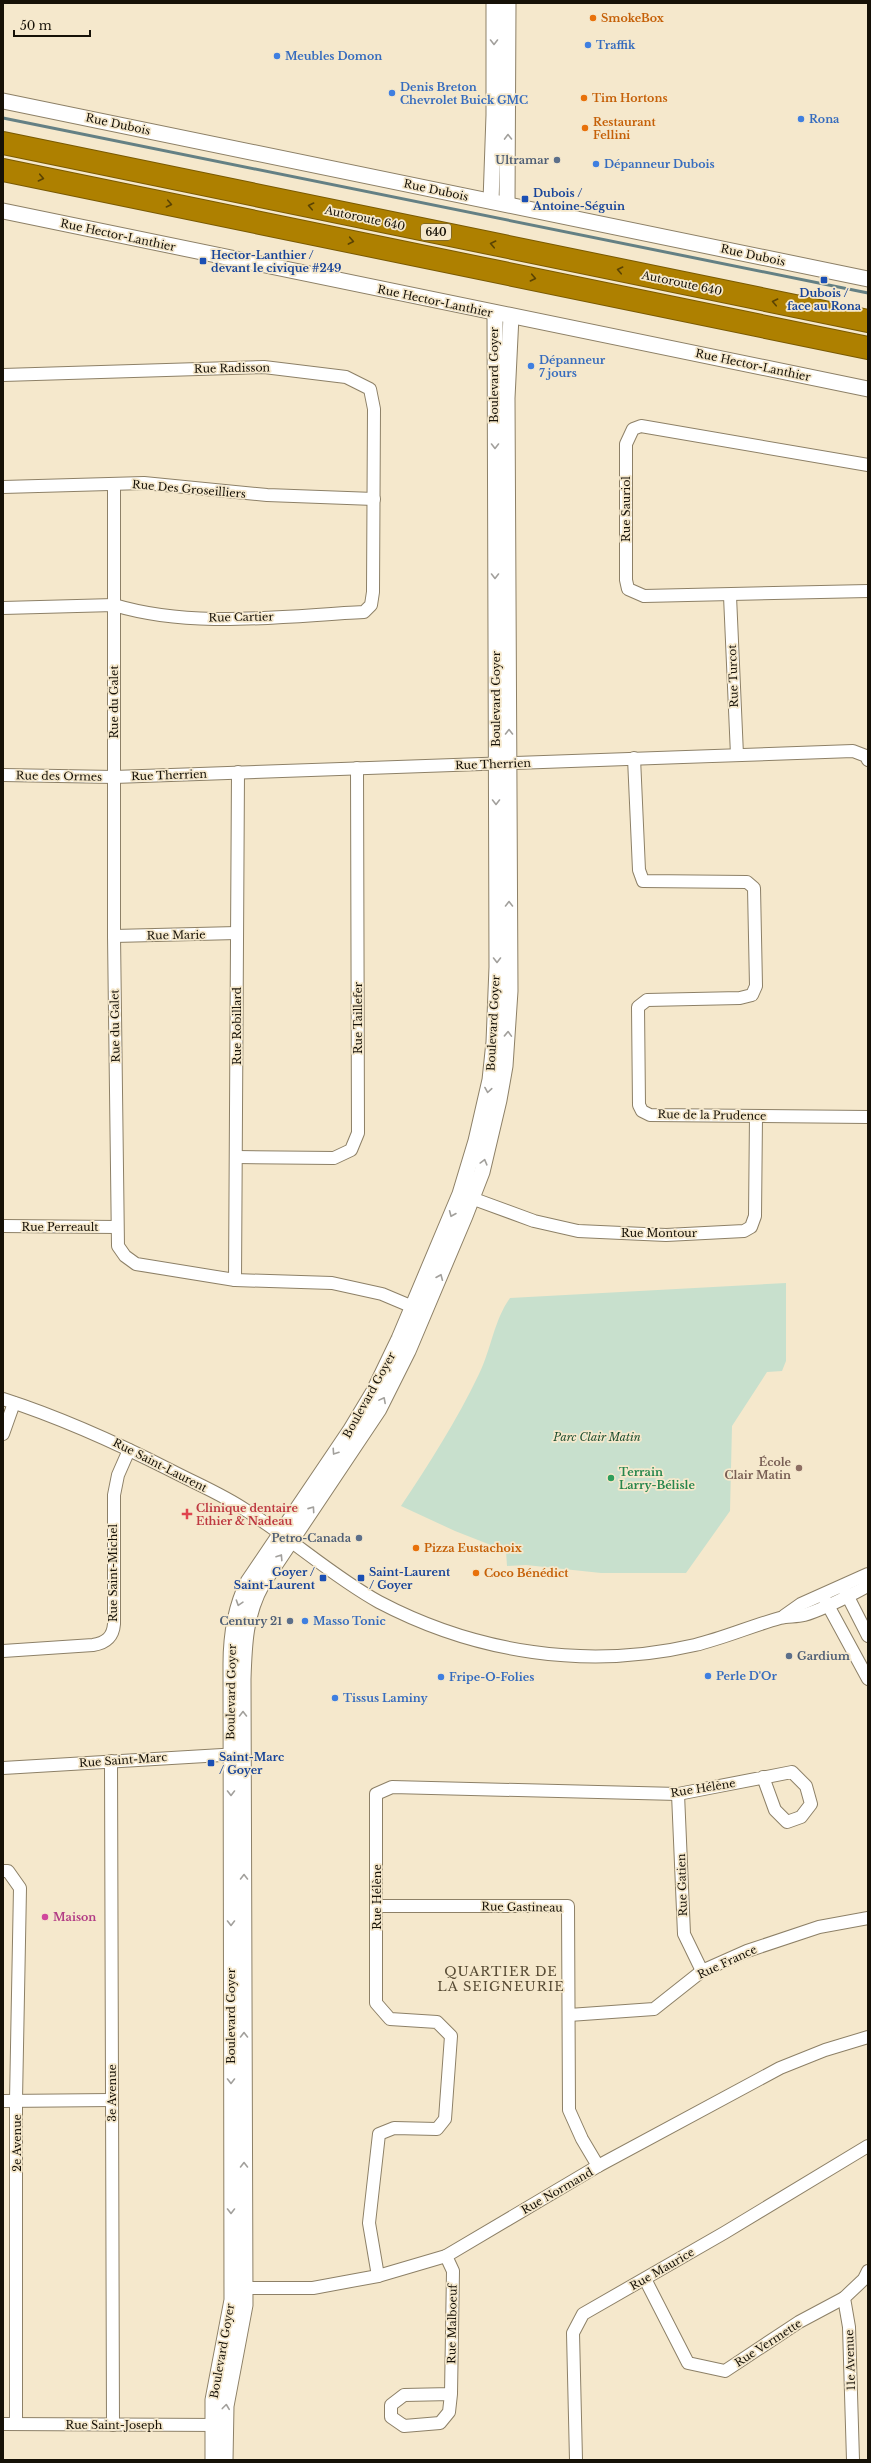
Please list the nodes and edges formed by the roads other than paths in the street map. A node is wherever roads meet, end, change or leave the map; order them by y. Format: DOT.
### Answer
graph roads {
  1 [pos="494,3"];
  2 [pos="508,3"];
  3 [pos="501,67"];
  4 [pos="3,101"];
  5 [pos="3,143"];
  6 [pos="3,170"];
  7 [pos="490,201"];
  8 [pos="507,204"];
  9 [pos="3,211"];
  10 [pos="868,279"];
  11 [pos="495,313"];
  12 [pos="511,316"];
  13 [pos="868,321"];
  14 [pos="868,348"];
  15 [pos="3,375"];
  16 [pos="868,388"];
  17 [pos="868,465"];
  18 [pos="114,484"];
  19 [pos="3,487"];
  20 [pos="374,499"];
  21 [pos="868,591"];
  22 [pos="730,596"];
  23 [pos="114,605"];
  24 [pos="3,608"];
  25 [pos="737,755"];
  26 [pos="634,758"];
  27 [pos="868,760"];
  28 [pos="502,763"];
  29 [pos="357,768"];
  30 [pos="238,772"];
  31 [pos="3,775"];
  32 [pos="114,777"];
  33 [pos="238,933"];
  34 [pos="114,936"];
  35 [pos="756,1116"];
  36 [pos="868,1117"];
  37 [pos="236,1157"];
  38 [pos="466,1196"];
  39 [pos="3,1226"];
  40 [pos="117,1227"];
  41 [pos="235,1280"];
  42 [pos="419,1310"];
  43 [pos="9,1401"];
  44 [pos="3,1434"];
  45 [pos="129,1450"];
  46 [pos="285,1537"];
  47 [pos="868,1574"];
  48 [pos="868,1586"];
  49 [pos="845,1591"];
  50 [pos="825,1600"];
  51 [pos="868,1636"];
  52 [pos="3,1651"];
  53 [pos="868,1679"];
  54 [pos="237,1754"];
  55 [pos="111,1761"];
  56 [pos="3,1768"];
  57 [pos="763,1777"];
  58 [pos="678,1794"];
  59 [pos="3,1871"];
  60 [pos="378,1906"];
  61 [pos="868,1918"];
  62 [pos="702,1971"];
  63 [pos="569,2015"];
  64 [pos="868,2037"];
  65 [pos="16,2100"];
  66 [pos="112,2100"];
  67 [pos="3,2101"];
  68 [pos="868,2146"];
  69 [pos="598,2166"];
  70 [pos="446,2256"];
  71 [pos="868,2270"];
  72 [pos="378,2276"];
  73 [pos="645,2279"];
  74 [pos="238,2288"];
  75 [pos="844,2298"];
  76 [pos="451,2394"];
  77 [pos="3,2424"];
  78 [pos="16,2424"];
  79 [pos="113,2425"];
  80 [pos="219,2425"];
  81 [pos="213,2460"];
  82 [pos="225,2460"];
  83 [pos="576,2460"];
  84 [pos="853,2460"];
  1 -- 3 [label="street, one-way"];
  2 -- 3 [label="street"];
  3 -- 7 [label="street"];
  8 -- 3 [label="street, one-way"];
  4 -- 7 [label="street, Rue Dubois"];
  13 -- 5 [label="highway, Autoroute 640 / 640, one-way"];
  6 -- 14 [label="highway, 640, one-way"];
  7 -- 8 [label="street, Rue Dubois"];
  8 -- 10 [label="street, Rue Dubois"];
  9 -- 11 [label="street, Rue Hector-Lanthier"];
  11 -- 12 [label="street, Rue Hector-Lanthier"];
  11 -- 28 [label="street, Boulevard Goyer, one-way"];
  12 -- 16 [label="street, Rue Hector-Lanthier"];
  28 -- 12 [label="street, Boulevard Goyer, one-way"];
  15 -- 20 [label="street, Rue Radisson"];
  17 -- 22 [label="street, Rue Sauriol"];
  18 -- 19 [label="street, Rue Des Groseilliers"];
  18 -- 20 [label="street, Rue Des Groseilliers"];
  18 -- 23 [label="street, Rue du Galet"];
  20 -- 23 [label="street, Rue Cartier"];
  21 -- 22 [label="street, Rue Sauriol"];
  22 -- 25 [label="street, Rue Turcot"];
  23 -- 24 [label="street, Rue Cartier"];
  23 -- 32 [label="street, Rue du Galet"];
  25 -- 26 [label="street, Rue Therrien"];
  25 -- 27 [label="street, Rue Therrien"];
  26 -- 28 [label="street, Rue Therrien"];
  26 -- 35 [label="street, Rue de la Prudence"];
  28 -- 29 [label="street, Rue Therrien"];
  28 -- 38 [label="street, Boulevard Goyer"];
  29 -- 30 [label="street, Rue Therrien"];
  29 -- 37 [label="street, Rue Taillefer"];
  30 -- 32 [label="street, Rue Therrien"];
  30 -- 33 [label="street, Rue Robillard"];
  31 -- 32 [label="street, Rue des Ormes"];
  32 -- 34 [label="street, Rue du Galet"];
  33 -- 34 [label="street, Rue Marie"];
  33 -- 37 [label="street, Rue Robillard"];
  34 -- 40 [label="street, Rue du Galet"];
  35 -- 36 [label="street, Rue de la Prudence"];
  35 -- 38 [label="street, Rue Montour"];
  37 -- 41 [label="street, Rue Robillard"];
  38 -- 42 [label="street, Boulevard Goyer"];
  39 -- 40 [label="street, Rue Perreault"];
  40 -- 41 [label="street, Rue du Galet"];
  41 -- 42 [label="street, Rue du Galet"];
  42 -- 46 [label="street, Boulevard Goyer"];
  43 -- 44 [label="street"];
  43 -- 45 [label="street, Rue Saint-Laurent"];
  45 -- 46 [label="street, Rue Saint-Laurent"];
  45 -- 52 [label="street, Rue Saint-Michel"];
  46 -- 50 [label="street, Rue Saint-Laurent"];
  46 -- 54 [label="street, Boulevard Goyer"];
  47 -- 49 [label="street, Rue Saint-Laurent"];
  48 -- 49 [label="street, Rue Saint-Laurent"];
  49 -- 50 [label="street, Rue Saint-Laurent"];
  49 -- 51 [label="street"];
  50 -- 53 [label="street"];
  54 -- 55 [label="street, Rue Saint-Marc"];
  54 -- 74 [label="street, Boulevard Goyer"];
  55 -- 56 [label="street, Rue Saint-Marc"];
  55 -- 66 [label="street, 3e Avenue"];
  57 -- 57 [label="street, Rue Hélène"];
  57 -- 58 [label="street, Rue Hélène"];
  58 -- 60 [label="street, Rue Hélène"];
  58 -- 62 [label="street, Rue Gatien"];
  59 -- 65 [label="street, 2e Avenue"];
  60 -- 63 [label="street, Rue Gastineau"];
  60 -- 72 [label="street, Rue Hélène"];
  61 -- 62 [label="street, Rue France"];
  62 -- 63 [label="street, Rue France"];
  63 -- 69 [label="street, Rue Gastineau"];
  64 -- 69 [label="street, Rue Normand"];
  65 -- 66 [label="street"];
  65 -- 67 [label="street"];
  65 -- 78 [label="street, 2e Avenue"];
  66 -- 79 [label="street, 3e Avenue"];
  68 -- 73 [label="street, Rue Maurice"];
  69 -- 70 [label="street, Rue Normand"];
  70 -- 72 [label="street, Rue Normand"];
  70 -- 76 [label="street, Rue Malboeuf"];
  71 -- 75 [label="street"];
  72 -- 74 [label="street, Rue Normand"];
  73 -- 75 [label="street, Rue Vermette"];
  73 -- 83 [label="street, Rue Maurice"];
  74 -- 80 [label="street, Boulevard Goyer"];
  75 -- 84 [label="street, 11e Avenue"];
  76 -- 76 [label="street, Rue Malboeuf"];
  77 -- 78 [label="street, Rue Saint-Joseph"];
  78 -- 79 [label="street, Rue Saint-Joseph"];
  79 -- 80 [label="street, Rue Saint-Joseph"];
  80 -- 81 [label="street, Boulevard Goyer"];
  80 -- 82 [label="street, Boulevard Goyer"];
}
